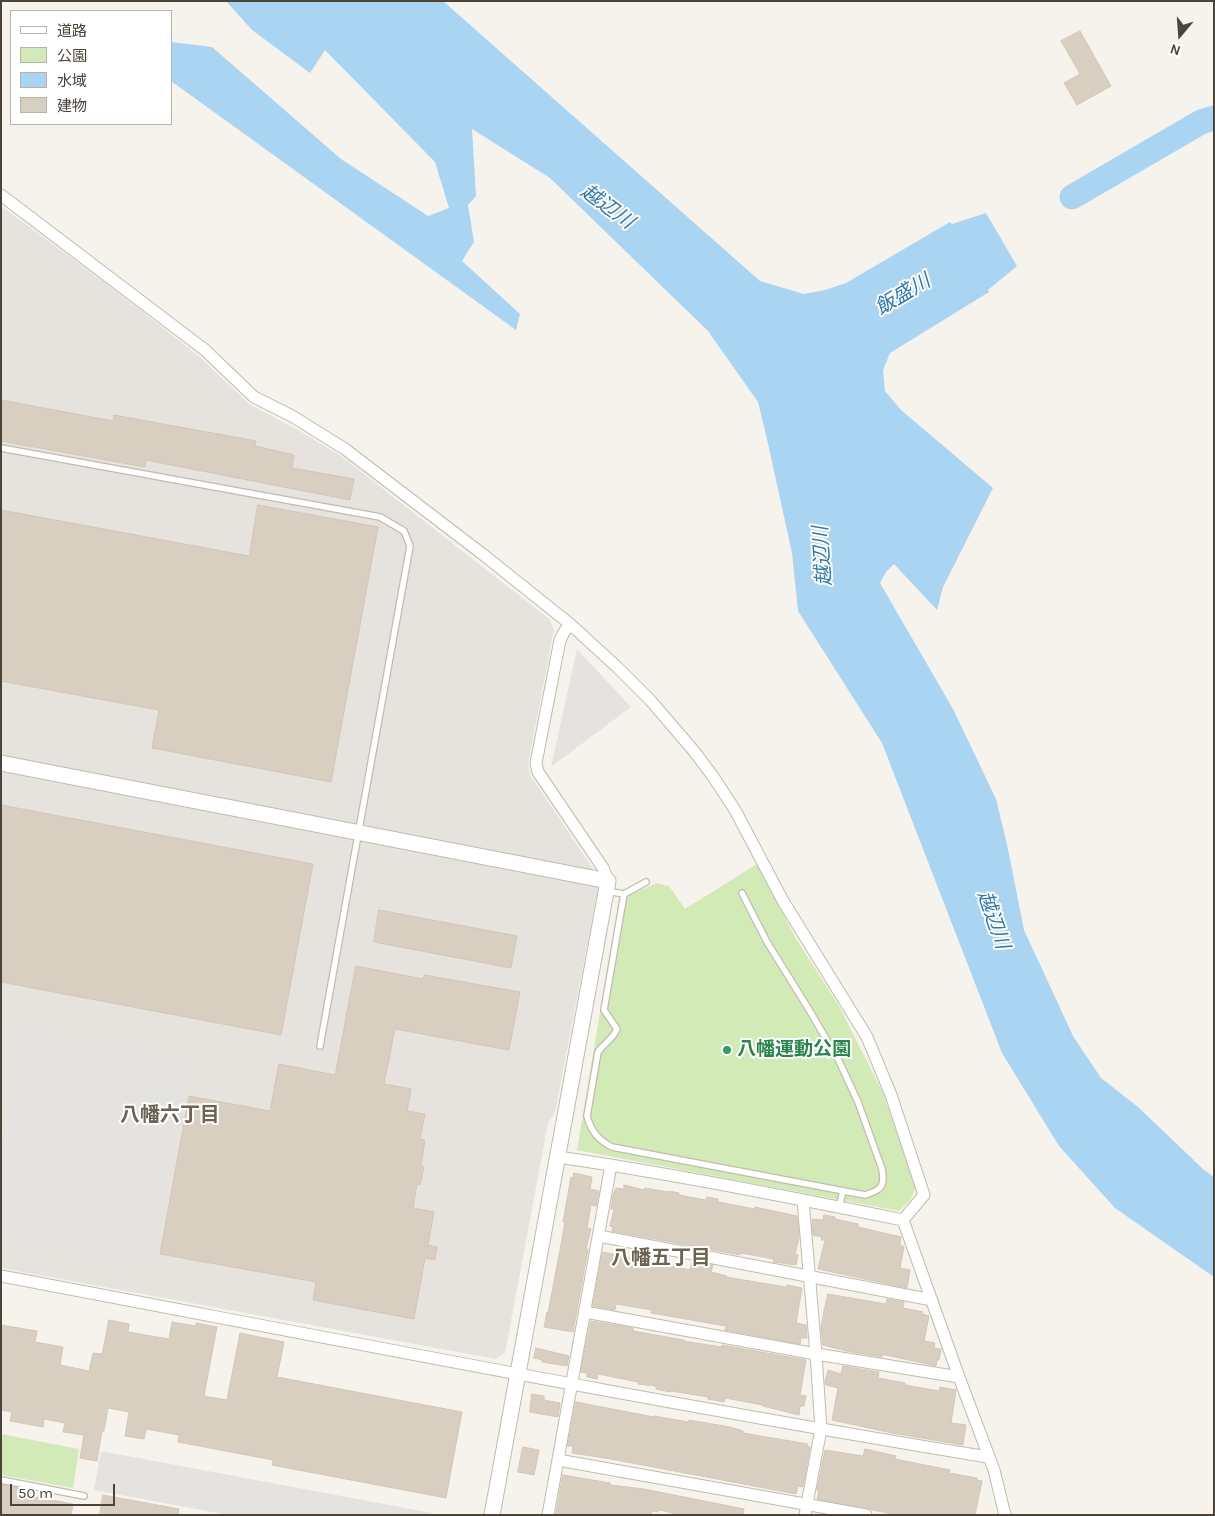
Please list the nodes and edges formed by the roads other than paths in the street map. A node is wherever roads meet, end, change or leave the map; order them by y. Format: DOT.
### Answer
graph roads {
  1 [pos="1,195"];
  2 [pos="1,448"];
  3 [pos="570,624"];
  4 [pos="1,764"];
  5 [pos="358,831"];
  6 [pos="646,882"];
  7 [pos="607,886"];
  8 [pos="742,893"];
  9 [pos="624,894"];
  10 [pos="320,1046"];
  11 [pos="558,1157"];
  12 [pos="611,1165"];
  13 [pos="842,1190"];
  14 [pos="803,1200"];
  15 [pos="840,1207"];
  16 [pos="903,1220"];
  17 [pos="599,1236"];
  18 [pos="1,1276"];
  19 [pos="810,1277"];
  20 [pos="932,1300"];
  21 [pos="585,1312"];
  22 [pos="816,1354"];
  23 [pos="517,1373"];
  24 [pos="959,1377"];
  25 [pos="572,1384"];
  26 [pos="821,1429"];
  27 [pos="988,1457"];
  28 [pos="558,1460"];
  29 [pos="1,1480"];
  30 [pos="84,1496"];
  31 [pos="806,1509"];
  32 [pos="492,1515"];
  33 [pos="548,1515"];
  34 [pos="866,1515"];
  35 [pos="1005,1515"];
  1 -- 3 [label="street"];
  2 -- 5 [label="lane"];
  3 -- 7 [label="street"];
  3 -- 16 [label="street"];
  4 -- 5 [label="street"];
  5 -- 7 [label="street"];
  5 -- 10 [label="lane"];
  6 -- 9 [label="lane"];
  7 -- 9 [label="lane"];
  7 -- 11 [label="street"];
  8 -- 13 [label="lane"];
  9 -- 13 [label="lane"];
  11 -- 12 [label="street"];
  11 -- 23 [label="street"];
  12 -- 14 [label="street"];
  12 -- 17 [label="street"];
  13 -- 15 [label="lane"];
  14 -- 15 [label="street"];
  14 -- 19 [label="street"];
  15 -- 16 [label="street"];
  16 -- 20 [label="street"];
  17 -- 19 [label="street"];
  17 -- 21 [label="street"];
  18 -- 23 [label="street"];
  19 -- 20 [label="street"];
  19 -- 22 [label="street"];
  20 -- 24 [label="street"];
  21 -- 22 [label="street"];
  21 -- 25 [label="street"];
  22 -- 24 [label="street"];
  22 -- 26 [label="street"];
  23 -- 25 [label="street"];
  23 -- 32 [label="street"];
  24 -- 27 [label="street"];
  25 -- 26 [label="street"];
  25 -- 28 [label="street"];
  26 -- 27 [label="street"];
  26 -- 31 [label="street"];
  27 -- 35 [label="street"];
  28 -- 31 [label="street"];
  28 -- 33 [label="street"];
  29 -- 30 [label="lane"];
  31 -- 34 [label="street"];
}
